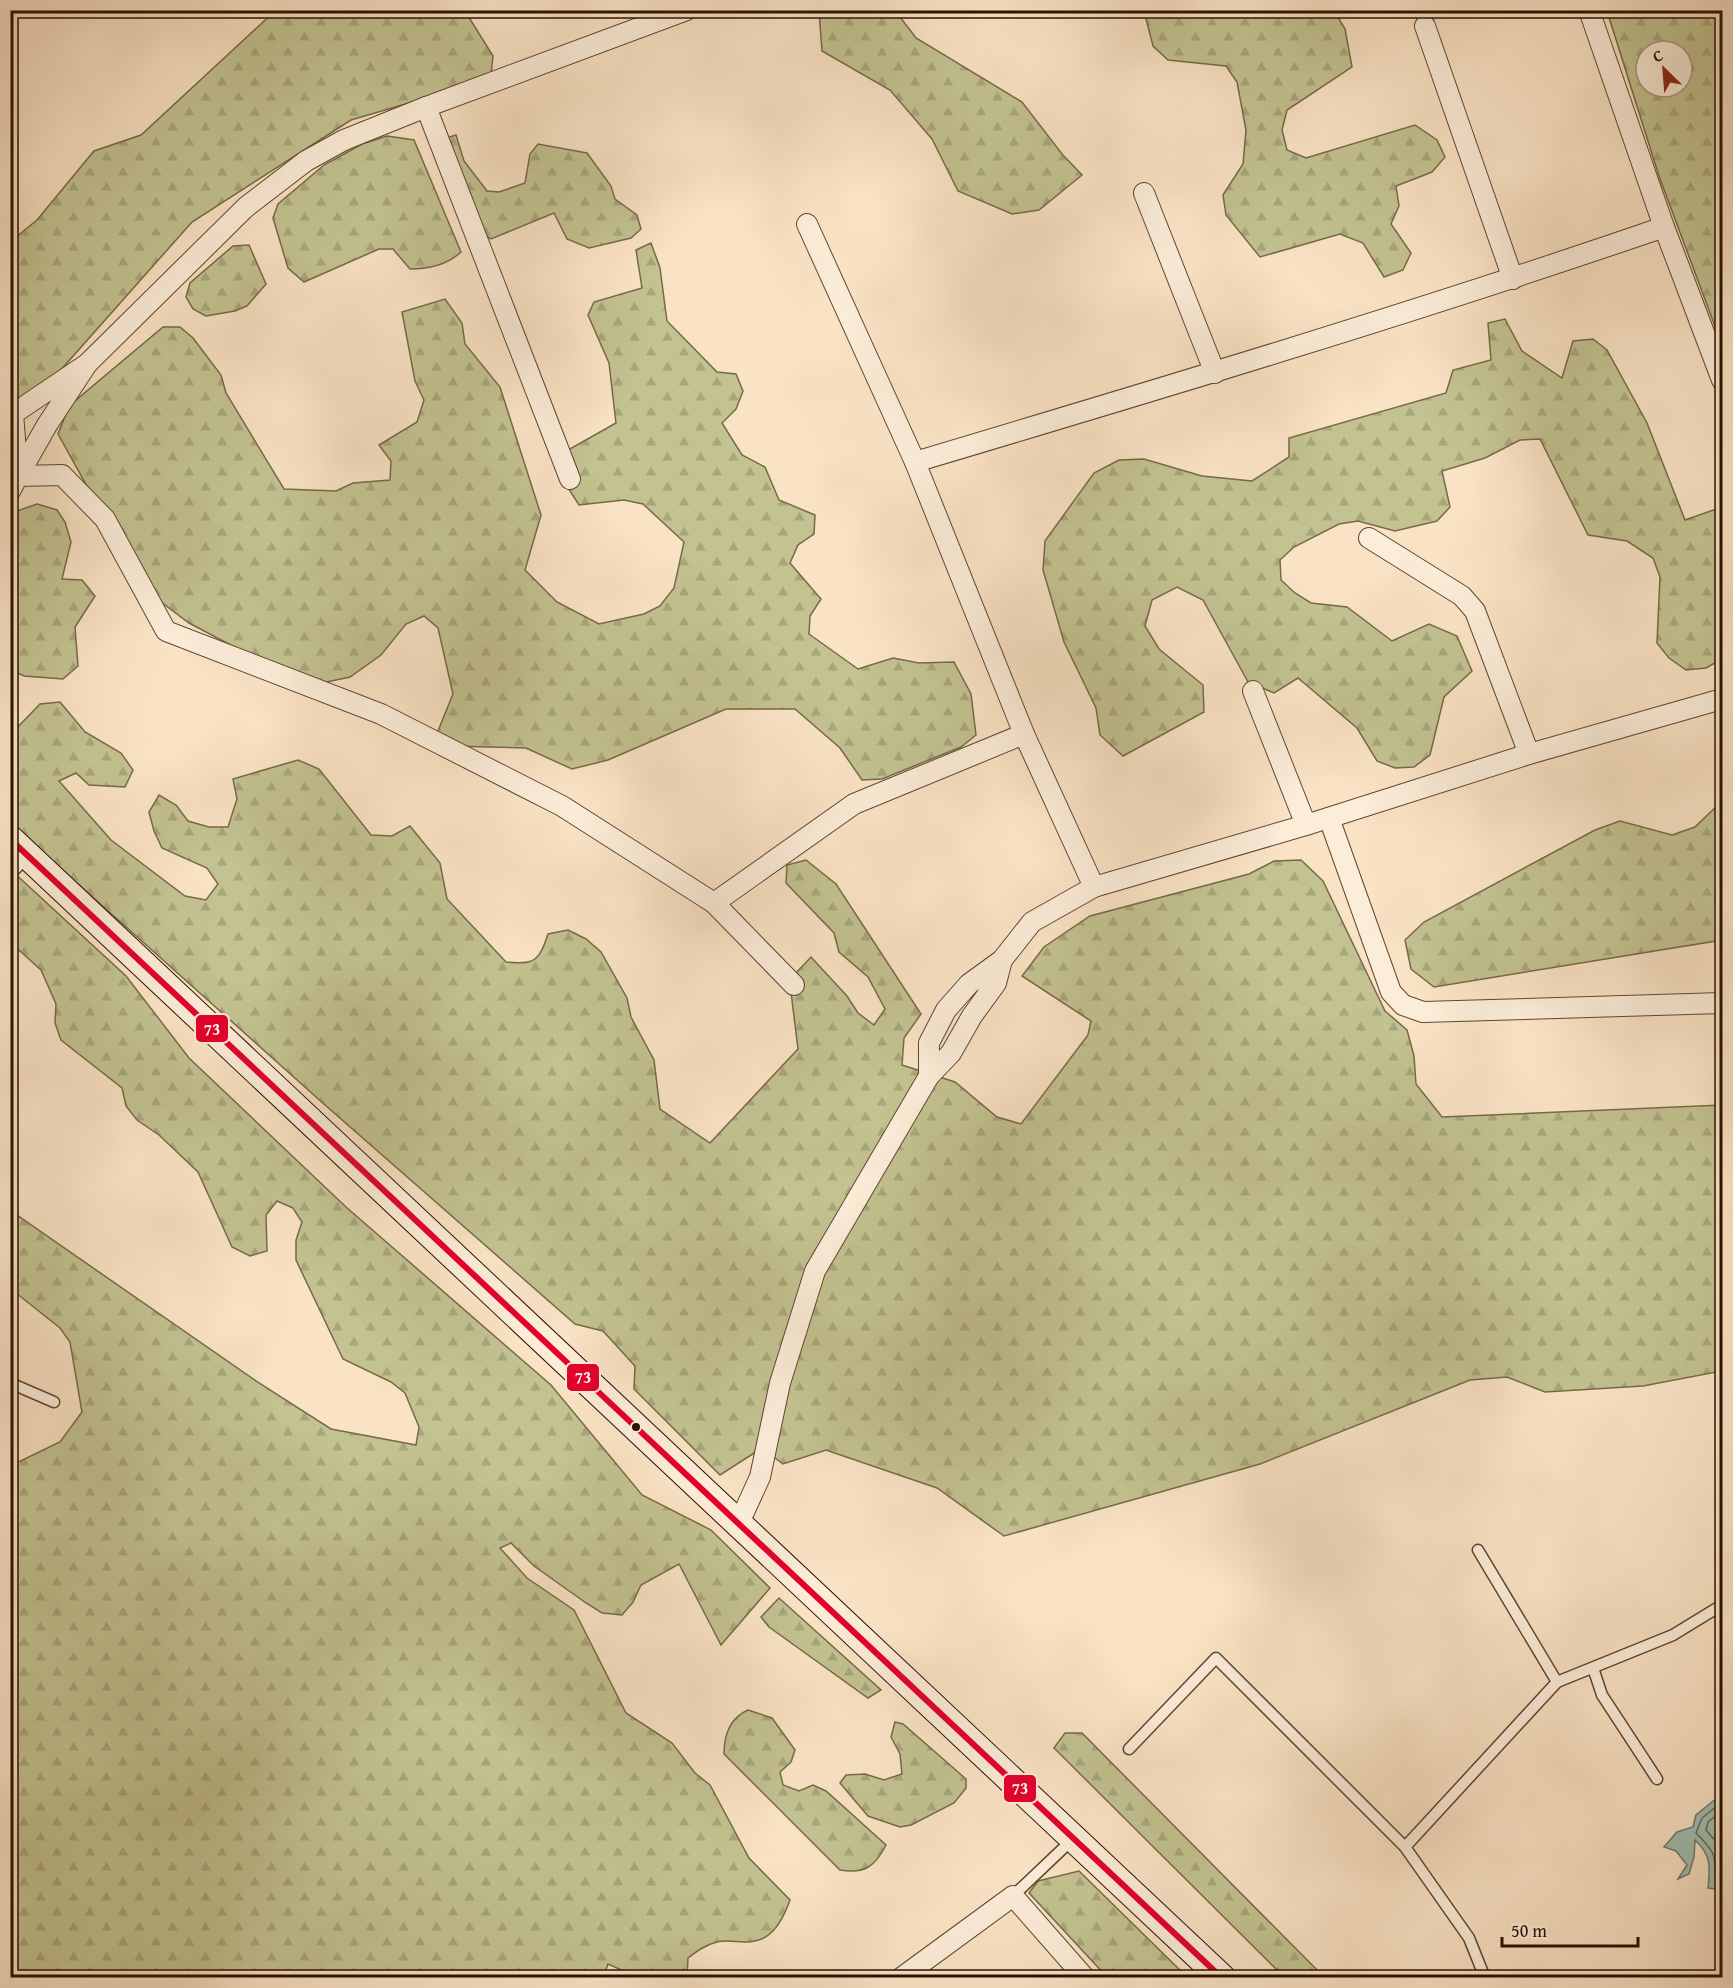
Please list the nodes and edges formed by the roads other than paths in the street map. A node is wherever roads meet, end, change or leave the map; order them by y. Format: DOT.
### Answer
graph roads {
  1 [pos="687,10"];
  2 [pos="1589,10"];
  3 [pos="1425,26"];
  4 [pos="426,107"];
  5 [pos="1144,193"];
  6 [pos="807,224"];
  7 [pos="1665,227"];
  8 [pos="1514,279"];
  9 [pos="87,364"];
  10 [pos="1215,373"];
  11 [pos="1722,380"];
  12 [pos="915,462"];
  13 [pos="570,479"];
  14 [pos="14,484"];
  15 [pos="1369,538"];
  16 [pos="1252,691"];
  17 [pos="1722,699"];
  18 [pos="1024,734"];
  19 [pos="1529,754"];
  20 [pos="1329,818"];
  21 [pos="1306,825"];
  22 [pos="17,856"];
  23 [pos="1094,887"];
  24 [pos="714,903"];
  25 [pos="794,985"];
  26 [pos="1722,1003"];
  27 [pos="10,1383"];
  28 [pos="54,1402"];
  29 [pos="740,1523"];
  30 [pos="1478,1550"];
  31 [pos="1722,1605"];
  32 [pos="1593,1668"];
  33 [pos="1557,1682"];
  34 [pos="1129,1749"];
  35 [pos="1657,1779"];
  36 [pos="1074,1837"];
  37 [pos="1405,1847"];
  38 [pos="1013,1896"];
  39 [pos="901,1977"];
  40 [pos="1085,1977"];
  41 [pos="1222,1977"];
  42 [pos="1485,1977"];
  1 -- 4 [label="street"];
  2 -- 7 [label="street"];
  3 -- 8 [label="street"];
  4 -- 9 [label="street"];
  4 -- 13 [label="street"];
  5 -- 10 [label="street"];
  6 -- 12 [label="street"];
  7 -- 8 [label="street"];
  7 -- 11 [label="street"];
  8 -- 10 [label="street"];
  9 -- 14 [label="street"];
  9 -- 14 [label="street"];
  10 -- 12 [label="street"];
  12 -- 18 [label="street"];
  14 -- 24 [label="street"];
  15 -- 19 [label="street"];
  16 -- 21 [label="street"];
  17 -- 19 [label="street"];
  18 -- 23 [label="street"];
  18 -- 24 [label="street"];
  19 -- 20 [label="street"];
  20 -- 21 [label="street"];
  20 -- 26 [label="street"];
  21 -- 23 [label="street"];
  22 -- 29 [label="main road"];
  23 -- 29 [label="street"];
  24 -- 25 [label="street"];
  27 -- 28 [label="lane"];
  29 -- 36 [label="main road"];
  30 -- 33 [label="lane"];
  31 -- 32 [label="lane"];
  32 -- 33 [label="lane"];
  32 -- 35 [label="lane"];
  33 -- 37 [label="lane"];
  34 -- 37 [label="lane"];
  36 -- 38 [label="lane"];
  36 -- 41 [label="main road"];
  37 -- 42 [label="lane"];
  38 -- 39 [label="street"];
  38 -- 40 [label="street"];
}
